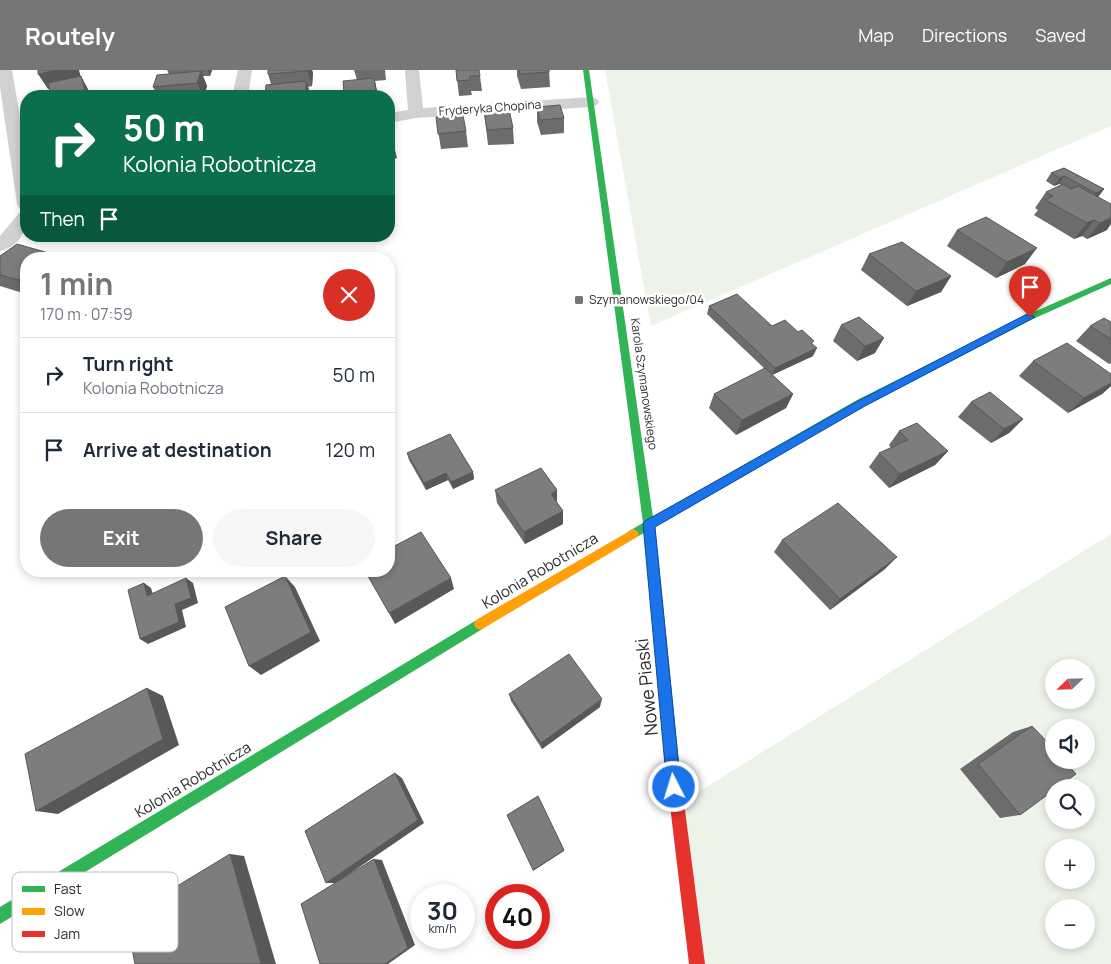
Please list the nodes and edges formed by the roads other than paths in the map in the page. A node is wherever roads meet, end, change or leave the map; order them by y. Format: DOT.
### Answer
graph roads {
  1 [pos="5,70"];
  2 [pos="245,70"];
  3 [pos="412,70"];
  4 [pos="586,70"];
  5 [pos="241,90"];
  6 [pos="591,102"];
  7 [pos="416,113"];
  8 [pos="395,117"];
  9 [pos="20,166"];
  10 [pos="20,218"];
  11 [pos="0,224"];
  12 [pos="20,224"];
  13 [pos="0,245"];
  14 [pos="1111,281"];
  15 [pos="649,524"];
  16 [pos="72,872"];
  17 [pos="12,909"];
  18 [pos="0,916"];
  19 [pos="697,964"];
  1 -- 9 [label="street"];
  2 -- 5 [label="street"];
  3 -- 7 [label="street"];
  4 -- 6 [label="street, Karola Szymanowskiego"];
  6 -- 7 [label="street, Fryderyka Chopina"];
  6 -- 15 [label="street, Karola Szymanowskiego"];
  7 -- 8 [label="street, Fryderyka Chopina"];
  10 -- 11 [label="street"];
  12 -- 13 [label="street"];
  14 -- 15 [label="street, Kolonia Robotnicza"];
  15 -- 16 [label="street, Kolonia Robotnicza"];
  15 -- 19 [label="street, Nowe Piaski"];
  17 -- 18 [label="street, Kolonia Robotnicza"];
}
